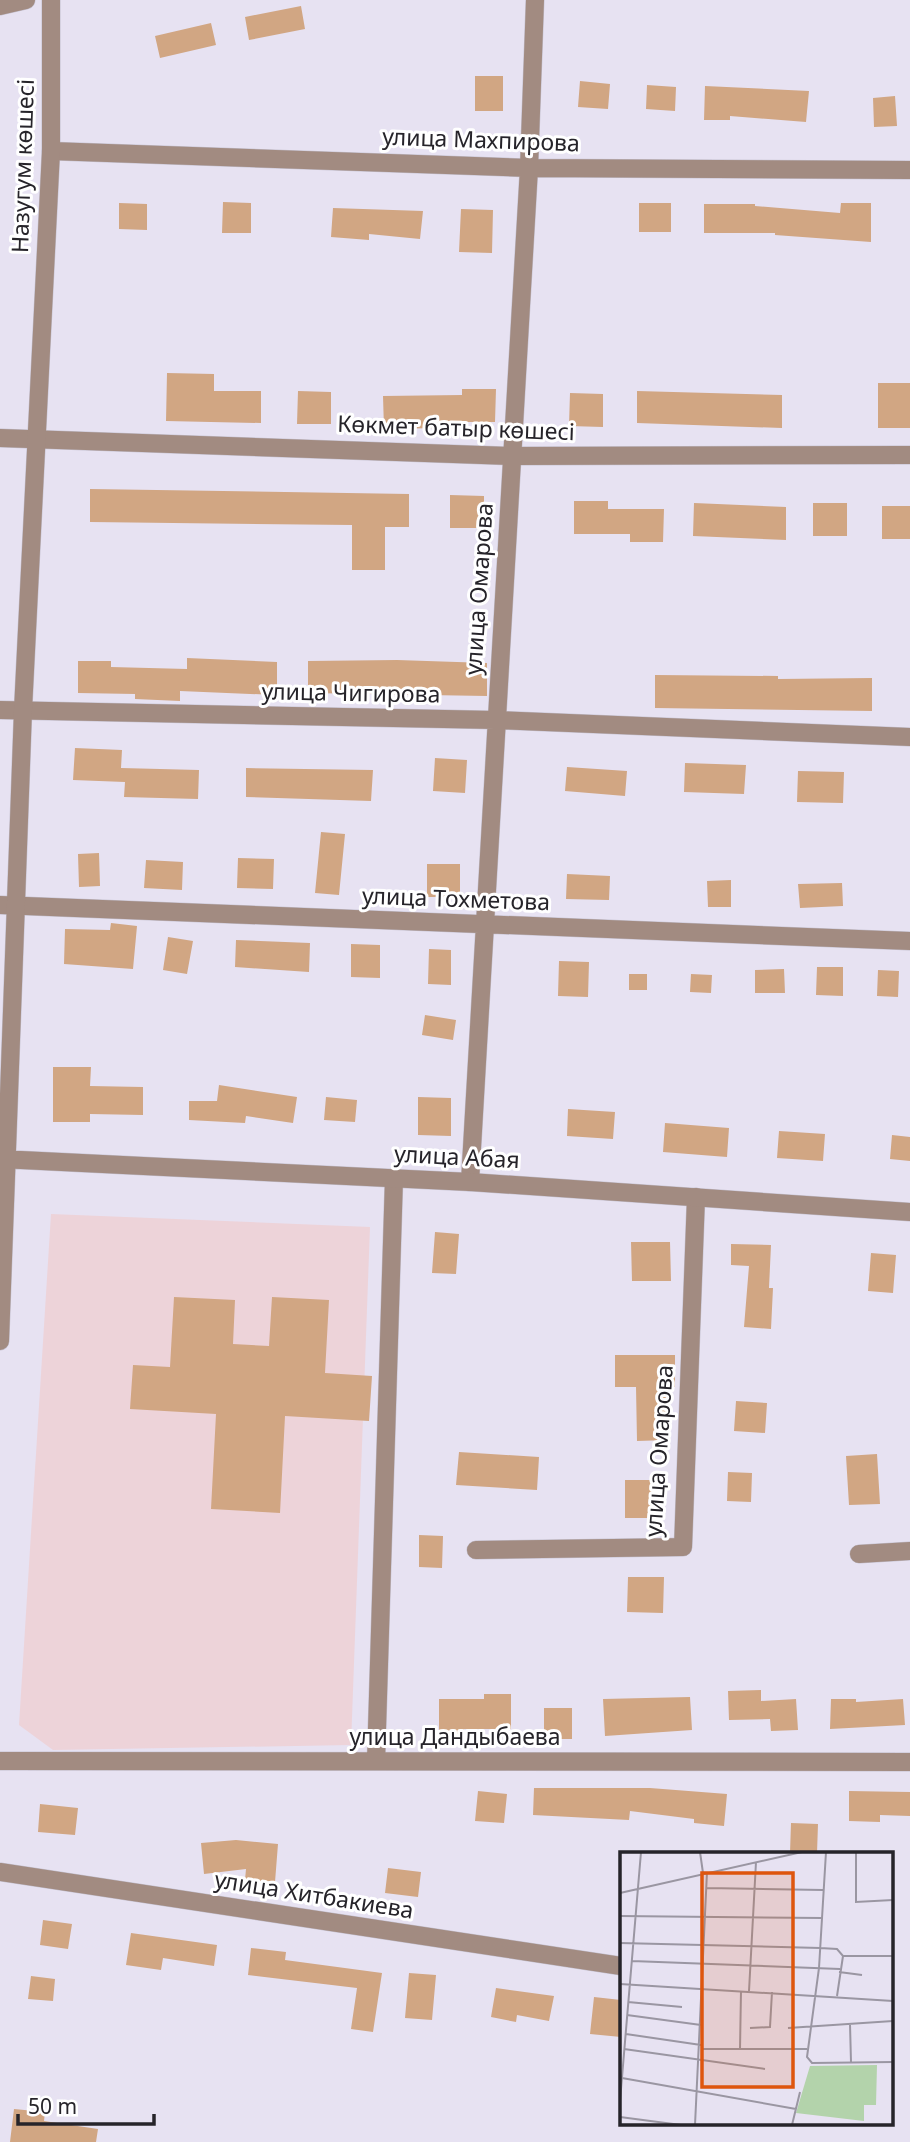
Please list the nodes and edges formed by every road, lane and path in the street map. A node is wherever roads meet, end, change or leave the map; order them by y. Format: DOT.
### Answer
graph roads {
  1 [pos="51,0"];
  2 [pos="535,0"];
  3 [pos="51,151"];
  4 [pos="529,167"];
  5 [pos="910,170"];
  6 [pos="0,438"];
  7 [pos="35,438"];
  8 [pos="910,455"];
  9 [pos="513,456"];
  10 [pos="0,710"];
  11 [pos="23,710"];
  12 [pos="495,720"];
  13 [pos="910,737"];
  14 [pos="8,905"];
  15 [pos="483,925"];
  16 [pos="910,942"];
  17 [pos="3,1160"];
  18 [pos="394,1178"];
  19 [pos="470,1182"];
  20 [pos="696,1197"];
  21 [pos="910,1212"];
  22 [pos="0,1341"];
  23 [pos="476,1550"];
  24 [pos="910,1551"];
  25 [pos="859,1554"];
  26 [pos="0,1761"];
  27 [pos="376,1761"];
  28 [pos="910,1762"];
  29 [pos="0,1872"];
  30 [pos="620,1966"];
  1 -- 3 [label="street, Назугум көшесі"];
  2 -- 4 [label="street, улица Омарова"];
  3 -- 4 [label="street, улица Махпирова"];
  3 -- 7 [label="street, Назугум көшесі"];
  4 -- 5 [label="street, улица Махпирова"];
  4 -- 9 [label="street, улица Омарова"];
  6 -- 7 [label="street, Көкмет батыр көшесі"];
  7 -- 9 [label="street, Көкмет батыр көшесі"];
  7 -- 11 [label="street, Назугум көшесі"];
  8 -- 9 [label="street, Көкмет батыр көшесі"];
  9 -- 12 [label="street, улица Омарова"];
  10 -- 11 [label="street, улица Чигирова"];
  11 -- 12 [label="street, улица Чигирова"];
  11 -- 14 [label="street, Назугум көшесі"];
  12 -- 13 [label="street, улица Чигирова"];
  12 -- 15 [label="street, улица Омарова"];
  14 -- 15 [label="street, улица Тохметова"];
  14 -- 17 [label="street, Назугум көшесі"];
  15 -- 16 [label="street, улица Тохметова"];
  15 -- 19 [label="street, улица Омарова"];
  17 -- 18 [label="street, улица Абая"];
  17 -- 22 [label="street, Назугум көшесі"];
  18 -- 19 [label="street, улица Абая"];
  18 -- 27 [label="street"];
  19 -- 20 [label="street, улица Абая"];
  20 -- 21 [label="street, улица Абая"];
  20 -- 23 [label="street, улица Омарова"];
  24 -- 25 [label="street"];
  26 -- 27 [label="street, улица Дандыбаева"];
  27 -- 28 [label="street, улица Дандыбаева"];
  29 -- 30 [label="street, улица Хитбакиева"];
}
